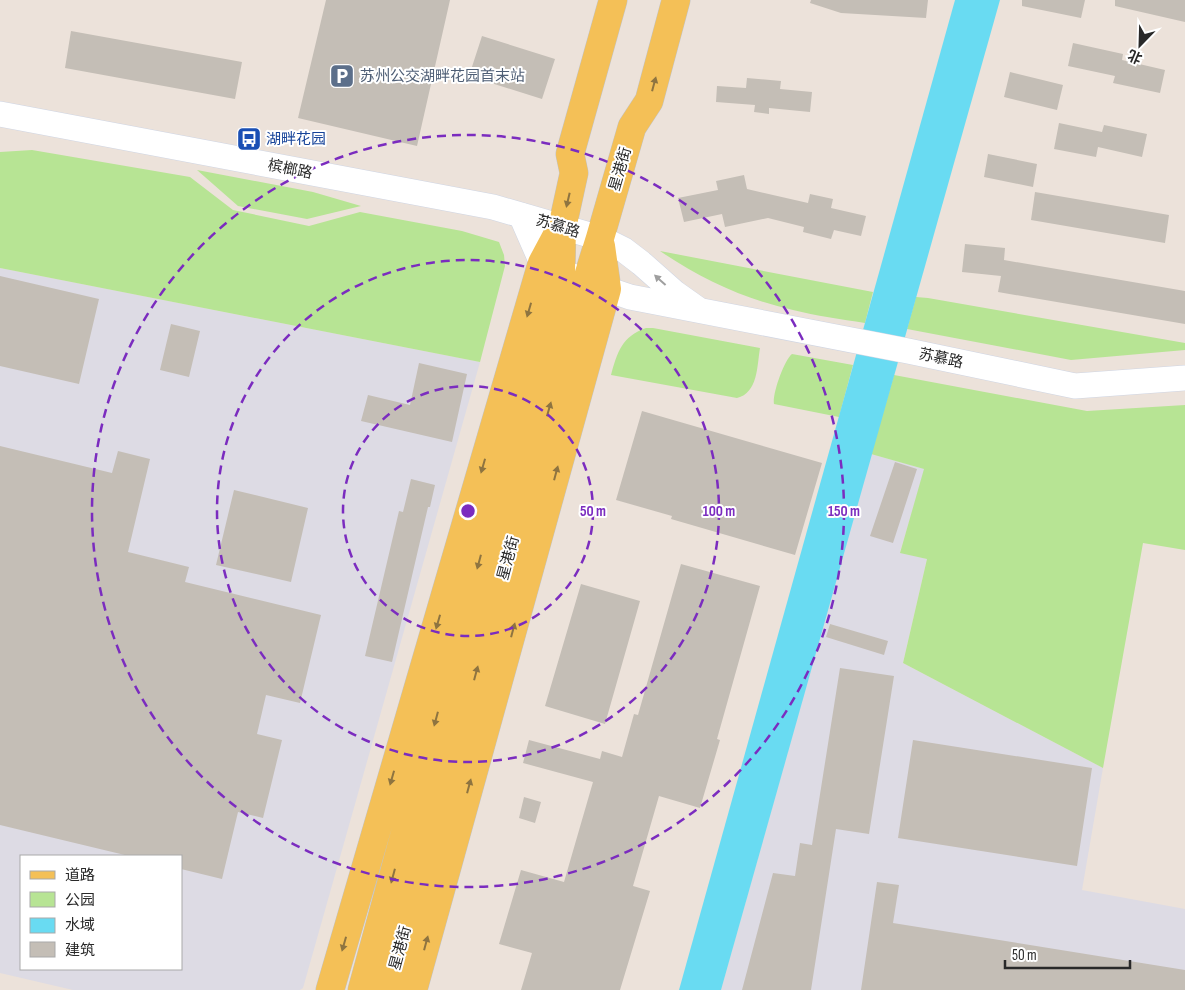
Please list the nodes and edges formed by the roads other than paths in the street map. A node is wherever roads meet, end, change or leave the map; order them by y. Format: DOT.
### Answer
graph roads {
  1 [pos="613,0"];
  2 [pos="631,0"];
  3 [pos="656,0"];
  4 [pos="676,0"];
  5 [pos="0,114"];
  6 [pos="632,127"];
  7 [pos="574,173"];
  8 [pos="521,215"];
  9 [pos="562,228"];
  10 [pos="600,238"];
  11 [pos="552,267"];
  12 [pos="597,286"];
  13 [pos="699,310"];
  14 [pos="1185,378"];
  15 [pos="504,520"];
  16 [pos="330,990"];
  17 [pos="362,990"];
  18 [pos="389,990"];
  19 [pos="413,990"];
  1 -- 7 [label="main road"];
  2 -- 7 [label="main road"];
  3 -- 6 [label="main road, 星港街"];
  6 -- 4 [label="main road, 星港街, one-way"];
  5 -- 8 [label="main road, 槟榔路"];
  6 -- 10 [label="main road, 星港街"];
  7 -- 9 [label="main road, one-way"];
  8 -- 9 [label="main road, 苏慕路"];
  8 -- 11 [label="main road, 苏慕路"];
  9 -- 10 [label="main road, 苏慕路"];
  9 -- 11 [label="main road"];
  10 -- 12 [label="main road"];
  13 -- 10 [label="main road, 苏慕路, one-way"];
  11 -- 12 [label="main road, 苏慕路"];
  11 -- 15 [label="main road, 星港街"];
  11 -- 16 [label="main road, one-way"];
  12 -- 13 [label="main road, 苏慕路"];
  15 -- 12 [label="main road, 星港街, one-way"];
  19 -- 12 [label="main road, one-way"];
  13 -- 14 [label="main road, 苏慕路"];
  15 -- 17 [label="main road, 星港街, one-way"];
  18 -- 15 [label="main road, 星港街, one-way"];
}
